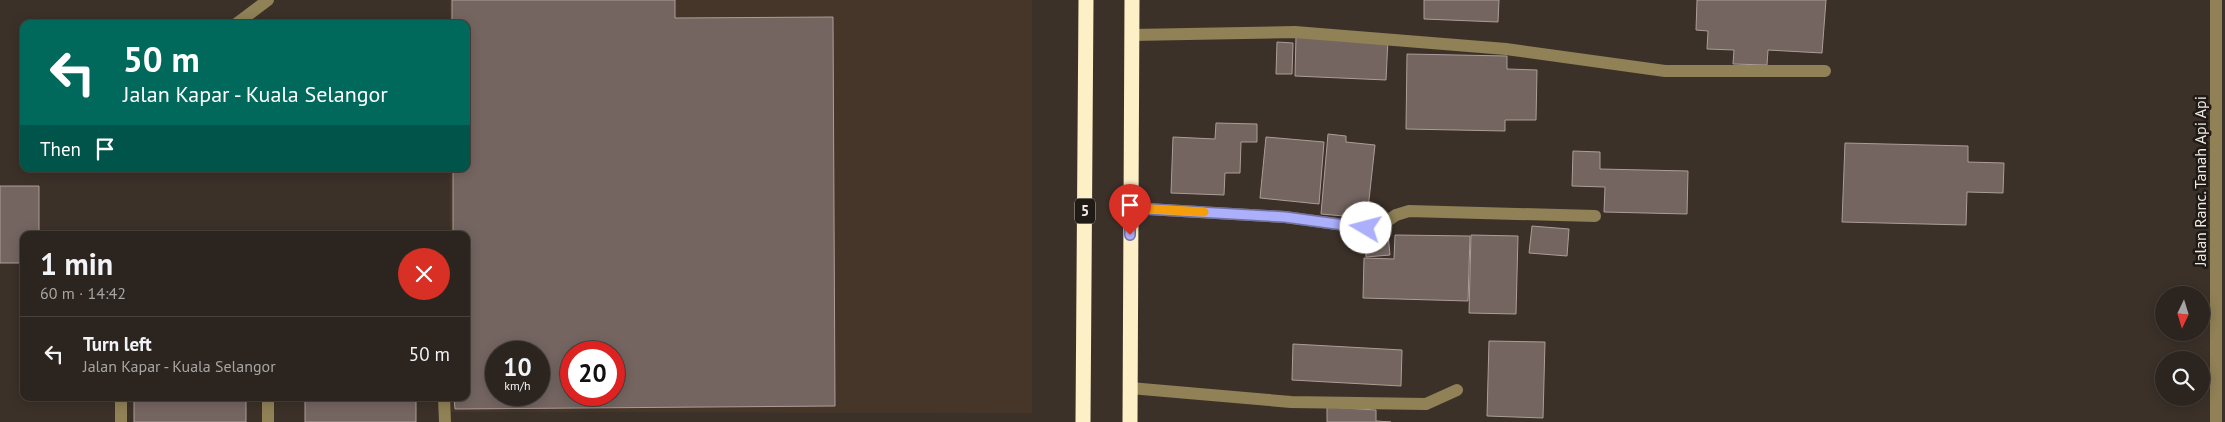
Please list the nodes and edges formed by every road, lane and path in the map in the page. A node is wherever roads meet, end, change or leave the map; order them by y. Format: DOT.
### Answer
graph roads {
  1 [pos="268,0"];
  2 [pos="1086,0"];
  3 [pos="1132,0"];
  4 [pos="2216,0"];
  5 [pos="241,20"];
  6 [pos="1132,35"];
  7 [pos="2220,59"];
  8 [pos="1825,71"];
  9 [pos="1130,208"];
  10 [pos="1595,216"];
  11 [pos="1130,388"];
  12 [pos="1457,390"];
  13 [pos="122,401"];
  14 [pos="268,401"];
  15 [pos="444,401"];
  16 [pos="120,422"];
  17 [pos="268,422"];
  18 [pos="445,422"];
  19 [pos="1083,422"];
  20 [pos="1130,422"];
  21 [pos="2216,422"];
  1 -- 5 [label="street"];
  2 -- 19 [label="highway, 5"];
  3 -- 6 [label="highway"];
  4 -- 7 [label="street, Jalan Ranc. Tanah Api Api"];
  6 -- 8 [label="street"];
  6 -- 9 [label="highway"];
  7 -- 21 [label="street, Jalan Ranc. Tanah Api Api"];
  9 -- 10 [label="street"];
  9 -- 11 [label="highway"];
  11 -- 12 [label="street"];
  11 -- 20 [label="highway"];
  13 -- 16 [label="street"];
  14 -- 17 [label="street"];
  15 -- 18 [label="street"];
}
